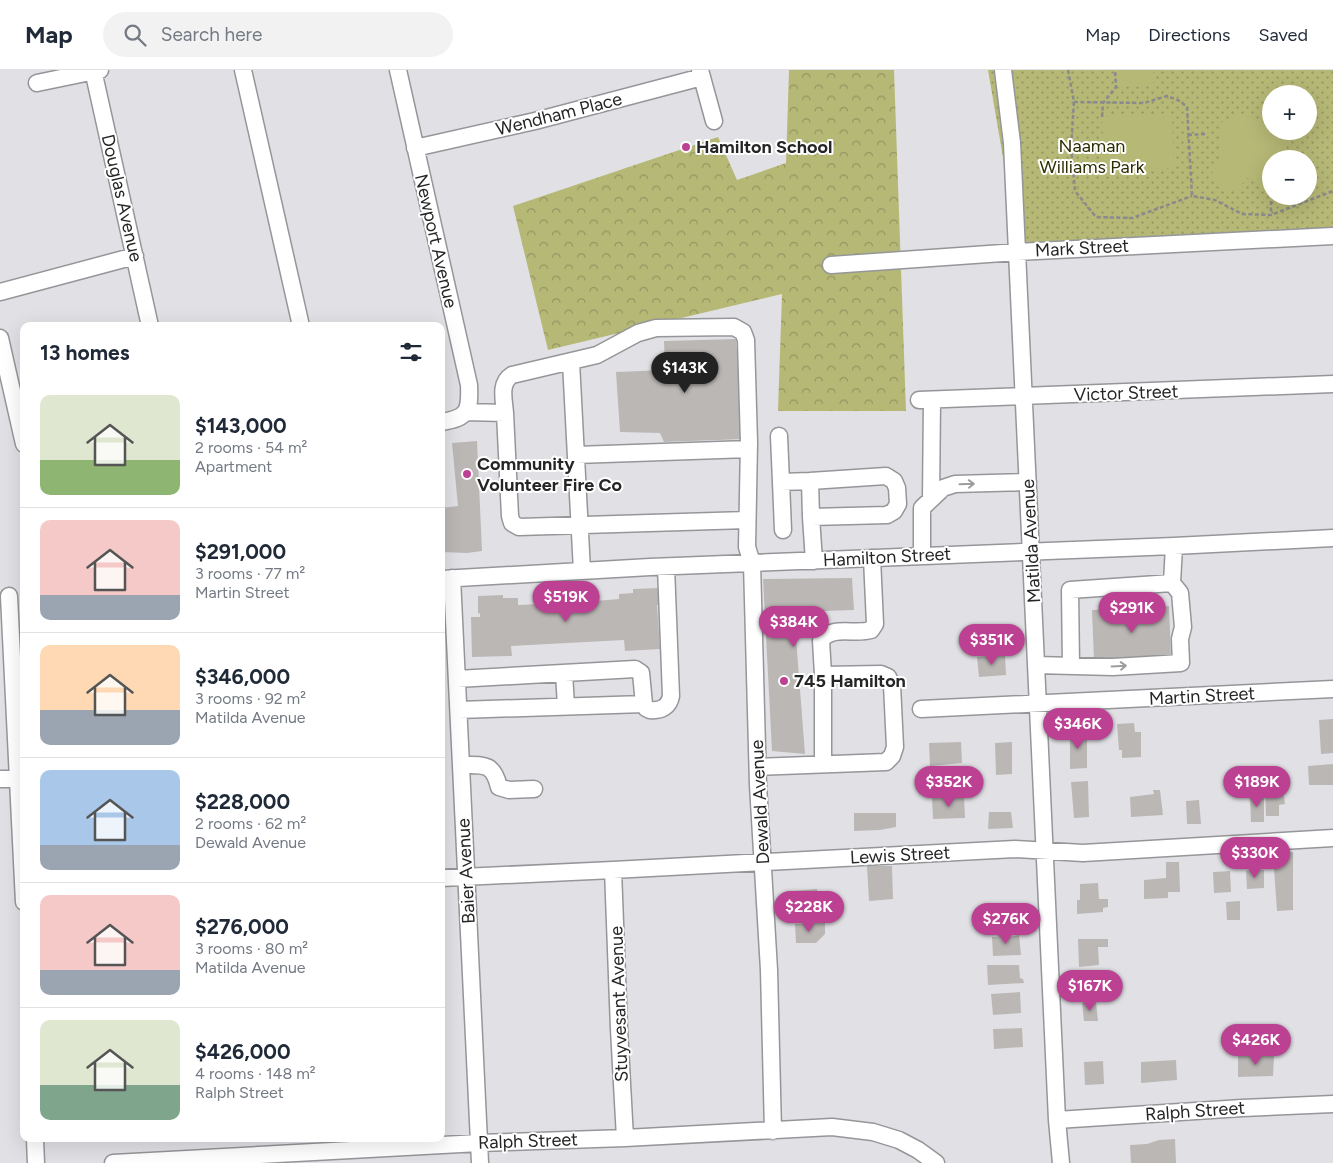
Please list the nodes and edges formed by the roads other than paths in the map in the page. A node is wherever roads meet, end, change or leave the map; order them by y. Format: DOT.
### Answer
graph roads {
  1 [pos="95,70"];
  2 [pos="243,70"];
  3 [pos="398,70"];
  4 [pos="1003,70"];
  5 [pos="701,73"];
  6 [pos="37,82"];
  7 [pos="714,121"];
  8 [pos="415,148"];
  9 [pos="1333,236"];
  10 [pos="1017,252"];
  11 [pos="135,256"];
  12 [pos="832,265"];
  13 [pos="0,292"];
  14 [pos="149,322"];
  15 [pos="300,322"];
  16 [pos="0,338"];
  17 [pos="571,362"];
  18 [pos="1333,384"];
  19 [pos="1024,397"];
  20 [pos="466,412"];
  21 [pos="505,413"];
  22 [pos="445,421"];
  23 [pos="20,426"];
  24 [pos="779,436"];
  25 [pos="748,449"];
  26 [pos="576,455"];
  27 [pos="810,481"];
  28 [pos="781,482"];
  29 [pos="1028,482"];
  30 [pos="931,499"];
  31 [pos="811,517"];
  32 [pos="747,520"];
  33 [pos="580,525"];
  34 [pos="783,530"];
  35 [pos="1333,538"];
  36 [pos="1174,546"];
  37 [pos="1031,551"];
  38 [pos="922,556"];
  39 [pos="872,558"];
  40 [pos="814,561"];
  41 [pos="752,563"];
  42 [pos="666,566"];
  43 [pos="582,571"];
  44 [pos="447,579"];
  45 [pos="1172,583"];
  46 [pos="11,596"];
  47 [pos="5,622"];
  48 [pos="6,650"];
  49 [pos="1036,665"];
  50 [pos="1071,666"];
  51 [pos="564,673"];
  52 [pos="823,675"];
  53 [pos="457,679"];
  54 [pos="6,681"];
  55 [pos="1333,690"];
  56 [pos="644,704"];
  57 [pos="1038,704"];
  58 [pos="566,706"];
  59 [pos="921,709"];
  60 [pos="459,710"];
  61 [pos="823,764"];
  62 [pos="461,765"];
  63 [pos="758,767"];
  64 [pos="0,779"];
  65 [pos="18,779"];
  66 [pos="534,790"];
  67 [pos="20,820"];
  68 [pos="1333,838"];
  69 [pos="1045,851"];
  70 [pos="763,862"];
  71 [pos="613,870"];
  72 [pos="466,876"];
  73 [pos="445,878"];
  74 [pos="1333,1104"];
  75 [pos="1057,1120"];
  76 [pos="773,1131"];
  77 [pos="625,1138"];
  78 [pos="35,1142"];
  79 [pos="479,1143"];
  80 [pos="331,1151"];
  81 [pos="185,1161"];
  82 [pos="36,1163"];
  83 [pos="113,1163"];
  84 [pos="480,1163"];
  85 [pos="936,1163"];
  86 [pos="1061,1163"];
  1 -- 6 [label="street"];
  1 -- 11 [label="street, Douglas Avenue"];
  2 -- 15 [label="street"];
  3 -- 8 [label="street, Newport Avenue"];
  4 -- 10 [label="street, Matilda Avenue"];
  5 -- 7 [label="street"];
  5 -- 8 [label="street, Wendham Place"];
  8 -- 20 [label="street, Newport Avenue"];
  9 -- 10 [label="street, Mark Street"];
  10 -- 12 [label="street, Mark Street"];
  10 -- 19 [label="street, Matilda Avenue"];
  11 -- 13 [label="street"];
  11 -- 14 [label="street, Douglas Avenue"];
  16 -- 23 [label="street"];
  17 -- 21 [label="street, Dewald Avenue"];
  17 -- 25 [label="street, Dewald Avenue"];
  17 -- 26 [label="street"];
  18 -- 19 [label="street, Victor Street"];
  19 -- 29 [label="street, Matilda Avenue"];
  19 -- 30 [label="street, Victor Street"];
  20 -- 21 [label="street"];
  20 -- 22 [label="street"];
  21 -- 33 [label="street"];
  24 -- 28 [label="street"];
  25 -- 26 [label="street"];
  25 -- 32 [label="street, Dewald Avenue"];
  26 -- 33 [label="street"];
  27 -- 28 [label="street"];
  27 -- 31 [label="street"];
  27 -- 31 [label="street"];
  28 -- 34 [label="street"];
  30 -- 29 [label="street, one-way"];
  29 -- 37 [label="street, Matilda Avenue"];
  30 -- 38 [label="street"];
  31 -- 40 [label="street"];
  32 -- 33 [label="street"];
  32 -- 41 [label="street, Dewald Avenue"];
  33 -- 43 [label="street"];
  35 -- 36 [label="street, Hamilton Street"];
  36 -- 37 [label="street, Hamilton Street"];
  36 -- 45 [label="street"];
  37 -- 38 [label="street, Hamilton Street"];
  37 -- 49 [label="street, Matilda Avenue"];
  38 -- 39 [label="street, Hamilton Street"];
  39 -- 40 [label="street, Hamilton Street"];
  39 -- 52 [label="street"];
  40 -- 41 [label="street, Hamilton Street"];
  41 -- 42 [label="street, Hamilton Street"];
  41 -- 63 [label="street, Dewald Avenue"];
  42 -- 43 [label="street, Hamilton Street"];
  42 -- 56 [label="street"];
  43 -- 44 [label="street, Hamilton Street"];
  44 -- 53 [label="street, Baier Avenue"];
  45 -- 50 [label="street"];
  50 -- 45 [label="street, one-way"];
  46 -- 47 [label="street"];
  47 -- 48 [label="street"];
  48 -- 54 [label="street"];
  49 -- 50 [label="street"];
  49 -- 57 [label="street, Matilda Avenue"];
  51 -- 53 [label="street"];
  51 -- 56 [label="street"];
  51 -- 58 [label="street"];
  52 -- 61 [label="street"];
  52 -- 61 [label="street"];
  53 -- 60 [label="street, Baier Avenue"];
  54 -- 65 [label="street"];
  55 -- 57 [label="street, Martin Street"];
  56 -- 58 [label="street"];
  57 -- 59 [label="street, Martin Street"];
  57 -- 69 [label="street, Matilda Avenue"];
  58 -- 60 [label="street"];
  60 -- 62 [label="street, Baier Avenue"];
  61 -- 63 [label="street"];
  62 -- 66 [label="street"];
  62 -- 72 [label="street, Baier Avenue"];
  63 -- 70 [label="street, Dewald Avenue"];
  64 -- 65 [label="street"];
  65 -- 67 [label="street"];
  68 -- 69 [label="street, Lewis Street"];
  69 -- 70 [label="street, Lewis Street"];
  69 -- 75 [label="street, Matilda Avenue"];
  70 -- 71 [label="street, Lewis Street"];
  70 -- 76 [label="street, Dewald Avenue"];
  71 -- 72 [label="street, Lewis Street"];
  71 -- 77 [label="street, Stuyvesant Avenue"];
  72 -- 73 [label="street, Lewis Street"];
  72 -- 79 [label="street, Baier Avenue"];
  74 -- 75 [label="street, Ralph Street"];
  75 -- 86 [label="street, Matilda Avenue"];
  76 -- 77 [label="street, Ralph Street"];
  76 -- 85 [label="street, Ralph Street"];
  77 -- 79 [label="street, Ralph Street"];
  78 -- 82 [label="street"];
  79 -- 80 [label="street, Ralph Street"];
  79 -- 84 [label="street, Baier Avenue"];
  80 -- 81 [label="street, Ralph Street"];
  81 -- 83 [label="street, Ralph Street"];
}
